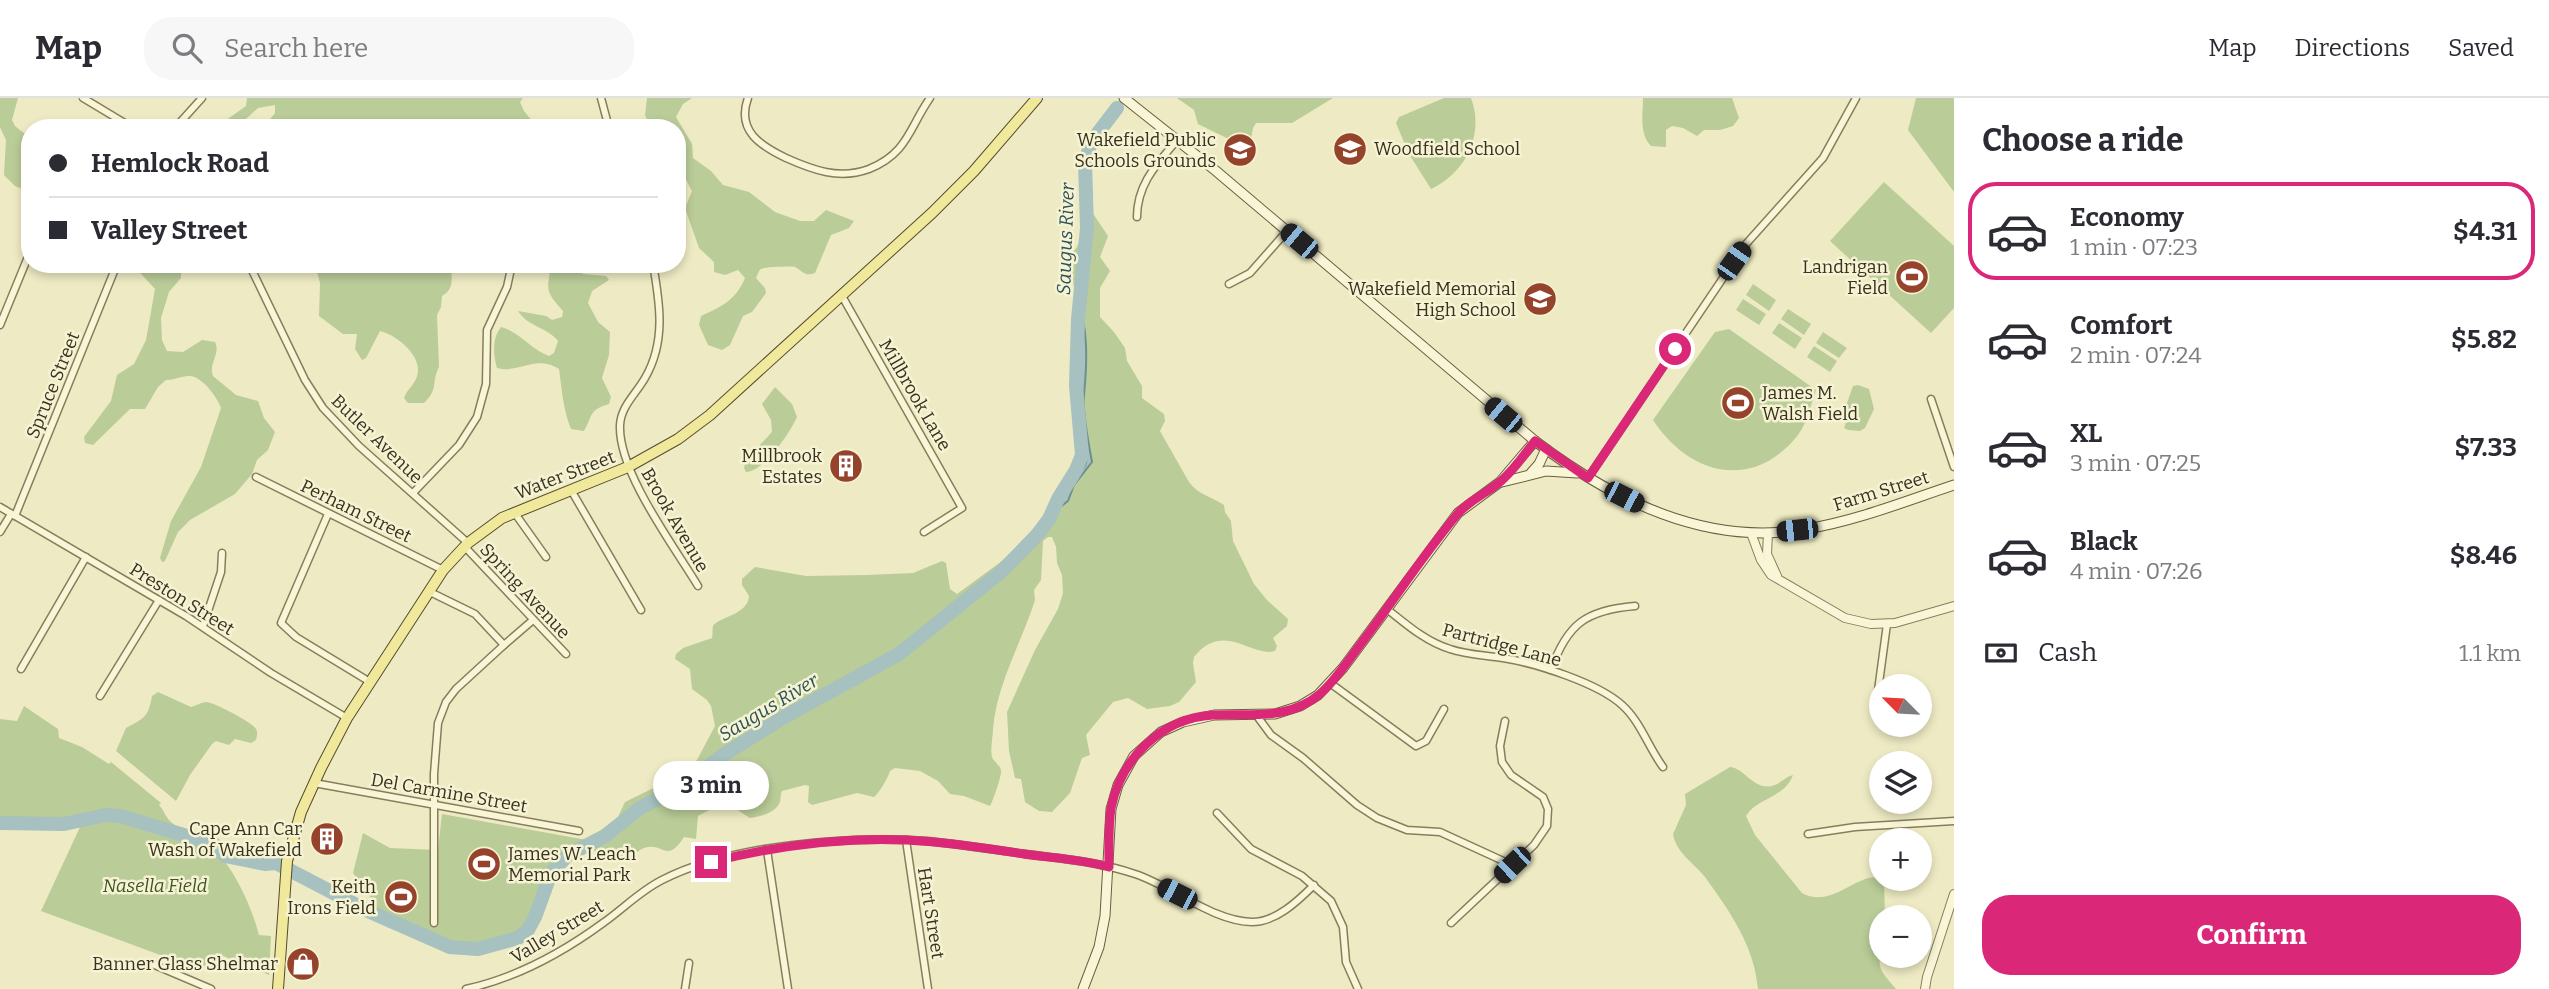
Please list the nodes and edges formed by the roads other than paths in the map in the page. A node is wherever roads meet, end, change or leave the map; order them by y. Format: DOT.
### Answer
graph roads {
  1 [pos="83,98"];
  2 [pos="202,98"];
  3 [pos="601,98"];
  4 [pos="748,98"];
  5 [pos="930,98"];
  6 [pos="1037,98"];
  7 [pos="1124,98"];
  8 [pos="1856,98"];
  9 [pos="118,119"];
  10 [pos="183,119"];
  11 [pos="607,119"];
  12 [pos="1178,139"];
  13 [pos="1137,217"];
  14 [pos="1287,231"];
  15 [pos="21,273"];
  16 [pos="113,273"];
  17 [pos="253,273"];
  18 [pos="510,273"];
  19 [pos="654,273"];
  20 [pos="1229,284"];
  21 [pos="842,296"];
  22 [pos="0,325"];
  23 [pos="1931,399"];
  24 [pos="1535,441"];
  25 [pos="1546,449"];
  26 [pos="628,467"];
  27 [pos="1954,467"];
  28 [pos="1529,473"];
  29 [pos="1585,476"];
  30 [pos="256,477"];
  31 [pos="1500,482"];
  32 [pos="1954,485"];
  33 [pos="571,490"];
  34 [pos="413,494"];
  35 [pos="0,507"];
  36 [pos="514,512"];
  37 [pos="328,514"];
  38 [pos="13,515"];
  39 [pos="0,532"];
  40 [pos="924,532"];
  41 [pos="1751,533"];
  42 [pos="1768,533"];
  43 [pos="466,545"];
  44 [pos="222,553"];
  45 [pos="86,557"];
  46 [pos="546,557"];
  47 [pos="443,570"];
  48 [pos="1781,581"];
  49 [pos="698,586"];
  50 [pos="428,591"];
  51 [pos="159,600"];
  52 [pos="1635,606"];
  53 [pos="1954,606"];
  54 [pos="1387,609"];
  55 [pos="641,610"];
  56 [pos="533,620"];
  57 [pos="1887,624"];
  58 [pos="203,626"];
  59 [pos="504,645"];
  60 [pos="566,654"];
  61 [pos="21,669"];
  62 [pos="1551,670"];
  63 [pos="1880,674"];
  64 [pos="370,682"];
  65 [pos="1330,683"];
  66 [pos="100,696"];
  67 [pos="1444,709"];
  68 [pos="1257,716"];
  69 [pos="347,718"];
  70 [pos="1505,721"];
  71 [pos="1663,767"];
  72 [pos="314,783"];
  73 [pos="434,804"];
  74 [pos="1217,813"];
  75 [pos="1954,821"];
  76 [pos="579,831"];
  77 [pos="1808,834"];
  78 [pos="906,840"];
  79 [pos="767,850"];
  80 [pos="1512,865"];
  81 [pos="1109,867"];
  82 [pos="1314,885"];
  83 [pos="1954,894"];
  84 [pos="434,923"];
  85 [pos="1451,923"];
  86 [pos="150,963"];
  87 [pos="689,963"];
  88 [pos="211,989"];
  89 [pos="278,989"];
  90 [pos="466,989"];
  91 [pos="685,989"];
  92 [pos="788,989"];
  93 [pos="928,989"];
  94 [pos="1083,989"];
  95 [pos="1358,989"];
  96 [pos="1925,989"];
  1 -- 9 [label="street"];
  2 -- 10 [label="street"];
  3 -- 11 [label="street"];
  4 -- 5 [label="street"];
  6 -- 21 [label="main road, Water Street"];
  7 -- 12 [label="main road, Farm Street"];
  8 -- 29 [label="street"];
  12 -- 13 [label="street"];
  12 -- 14 [label="main road, Farm Street"];
  14 -- 20 [label="street"];
  14 -- 24 [label="main road, Farm Street"];
  15 -- 22 [label="street"];
  16 -- 38 [label="street, Spruce Street"];
  17 -- 34 [label="street, Butler Avenue"];
  18 -- 34 [label="street"];
  19 -- 26 [label="street, Brook Avenue"];
  21 -- 26 [label="main road, Water Street"];
  21 -- 40 [label="street, Millbrook Lane"];
  23 -- 27 [label="street"];
  24 -- 25 [label="main road, Farm Street"];
  24 -- 31 [label="main road"];
  25 -- 28 [label="main road"];
  25 -- 29 [label="main road, Farm Street"];
  26 -- 33 [label="main road, Water Street"];
  26 -- 49 [label="street, Brook Avenue"];
  28 -- 29 [label="main road"];
  28 -- 31 [label="main road"];
  29 -- 41 [label="main road, Farm Street"];
  30 -- 37 [label="street, Perham Street"];
  31 -- 54 [label="main road"];
  32 -- 42 [label="main road, Farm Street"];
  33 -- 36 [label="main road, Water Street"];
  33 -- 55 [label="street"];
  34 -- 43 [label="street, Butler Avenue"];
  35 -- 38 [label="street, Preston Street"];
  36 -- 43 [label="main road, Water Street"];
  36 -- 46 [label="street"];
  37 -- 47 [label="street, Perham Street"];
  37 -- 64 [label="street"];
  38 -- 39 [label="street, Spruce Street"];
  38 -- 45 [label="street, Preston Street"];
  41 -- 42 [label="main road, Farm Street"];
  41 -- 48 [label="street"];
  42 -- 48 [label="street"];
  43 -- 47 [label="main road, Water Street"];
  43 -- 56 [label="street, Spring Avenue"];
  44 -- 58 [label="street"];
  45 -- 51 [label="street, Preston Street"];
  45 -- 61 [label="street"];
  47 -- 50 [label="main road, Water Street"];
  48 -- 57 [label="street"];
  50 -- 59 [label="street"];
  50 -- 64 [label="main road, Water Street"];
  51 -- 58 [label="street, Preston Street"];
  51 -- 66 [label="street"];
  52 -- 62 [label="street"];
  53 -- 57 [label="street"];
  54 -- 62 [label="street, Partridge Lane"];
  54 -- 65 [label="main road"];
  56 -- 59 [label="street"];
  56 -- 60 [label="street, Spring Avenue"];
  57 -- 63 [label="street"];
  58 -- 69 [label="street, Preston Street"];
  59 -- 73 [label="street"];
  62 -- 71 [label="street, Partridge Lane"];
  64 -- 69 [label="main road, Water Street"];
  65 -- 67 [label="street"];
  65 -- 68 [label="main road"];
  68 -- 80 [label="street"];
  68 -- 81 [label="main road"];
  69 -- 72 [label="main road, Water Street"];
  70 -- 80 [label="street"];
  72 -- 73 [label="street, Del Carmine Street"];
  72 -- 89 [label="main road, Water Street"];
  73 -- 76 [label="street, Del Carmine Street"];
  73 -- 84 [label="street"];
  74 -- 82 [label="street"];
  75 -- 77 [label="street"];
  78 -- 79 [label="street, Valley Street"];
  78 -- 81 [label="street, Valley Street"];
  78 -- 93 [label="street, Hart Street"];
  79 -- 90 [label="street, Valley Street"];
  79 -- 92 [label="street"];
  80 -- 85 [label="street"];
  81 -- 82 [label="street, Valley Street"];
  81 -- 94 [label="main road"];
  82 -- 95 [label="street"];
  83 -- 96 [label="street"];
  86 -- 88 [label="street"];
  87 -- 91 [label="street"];
}
